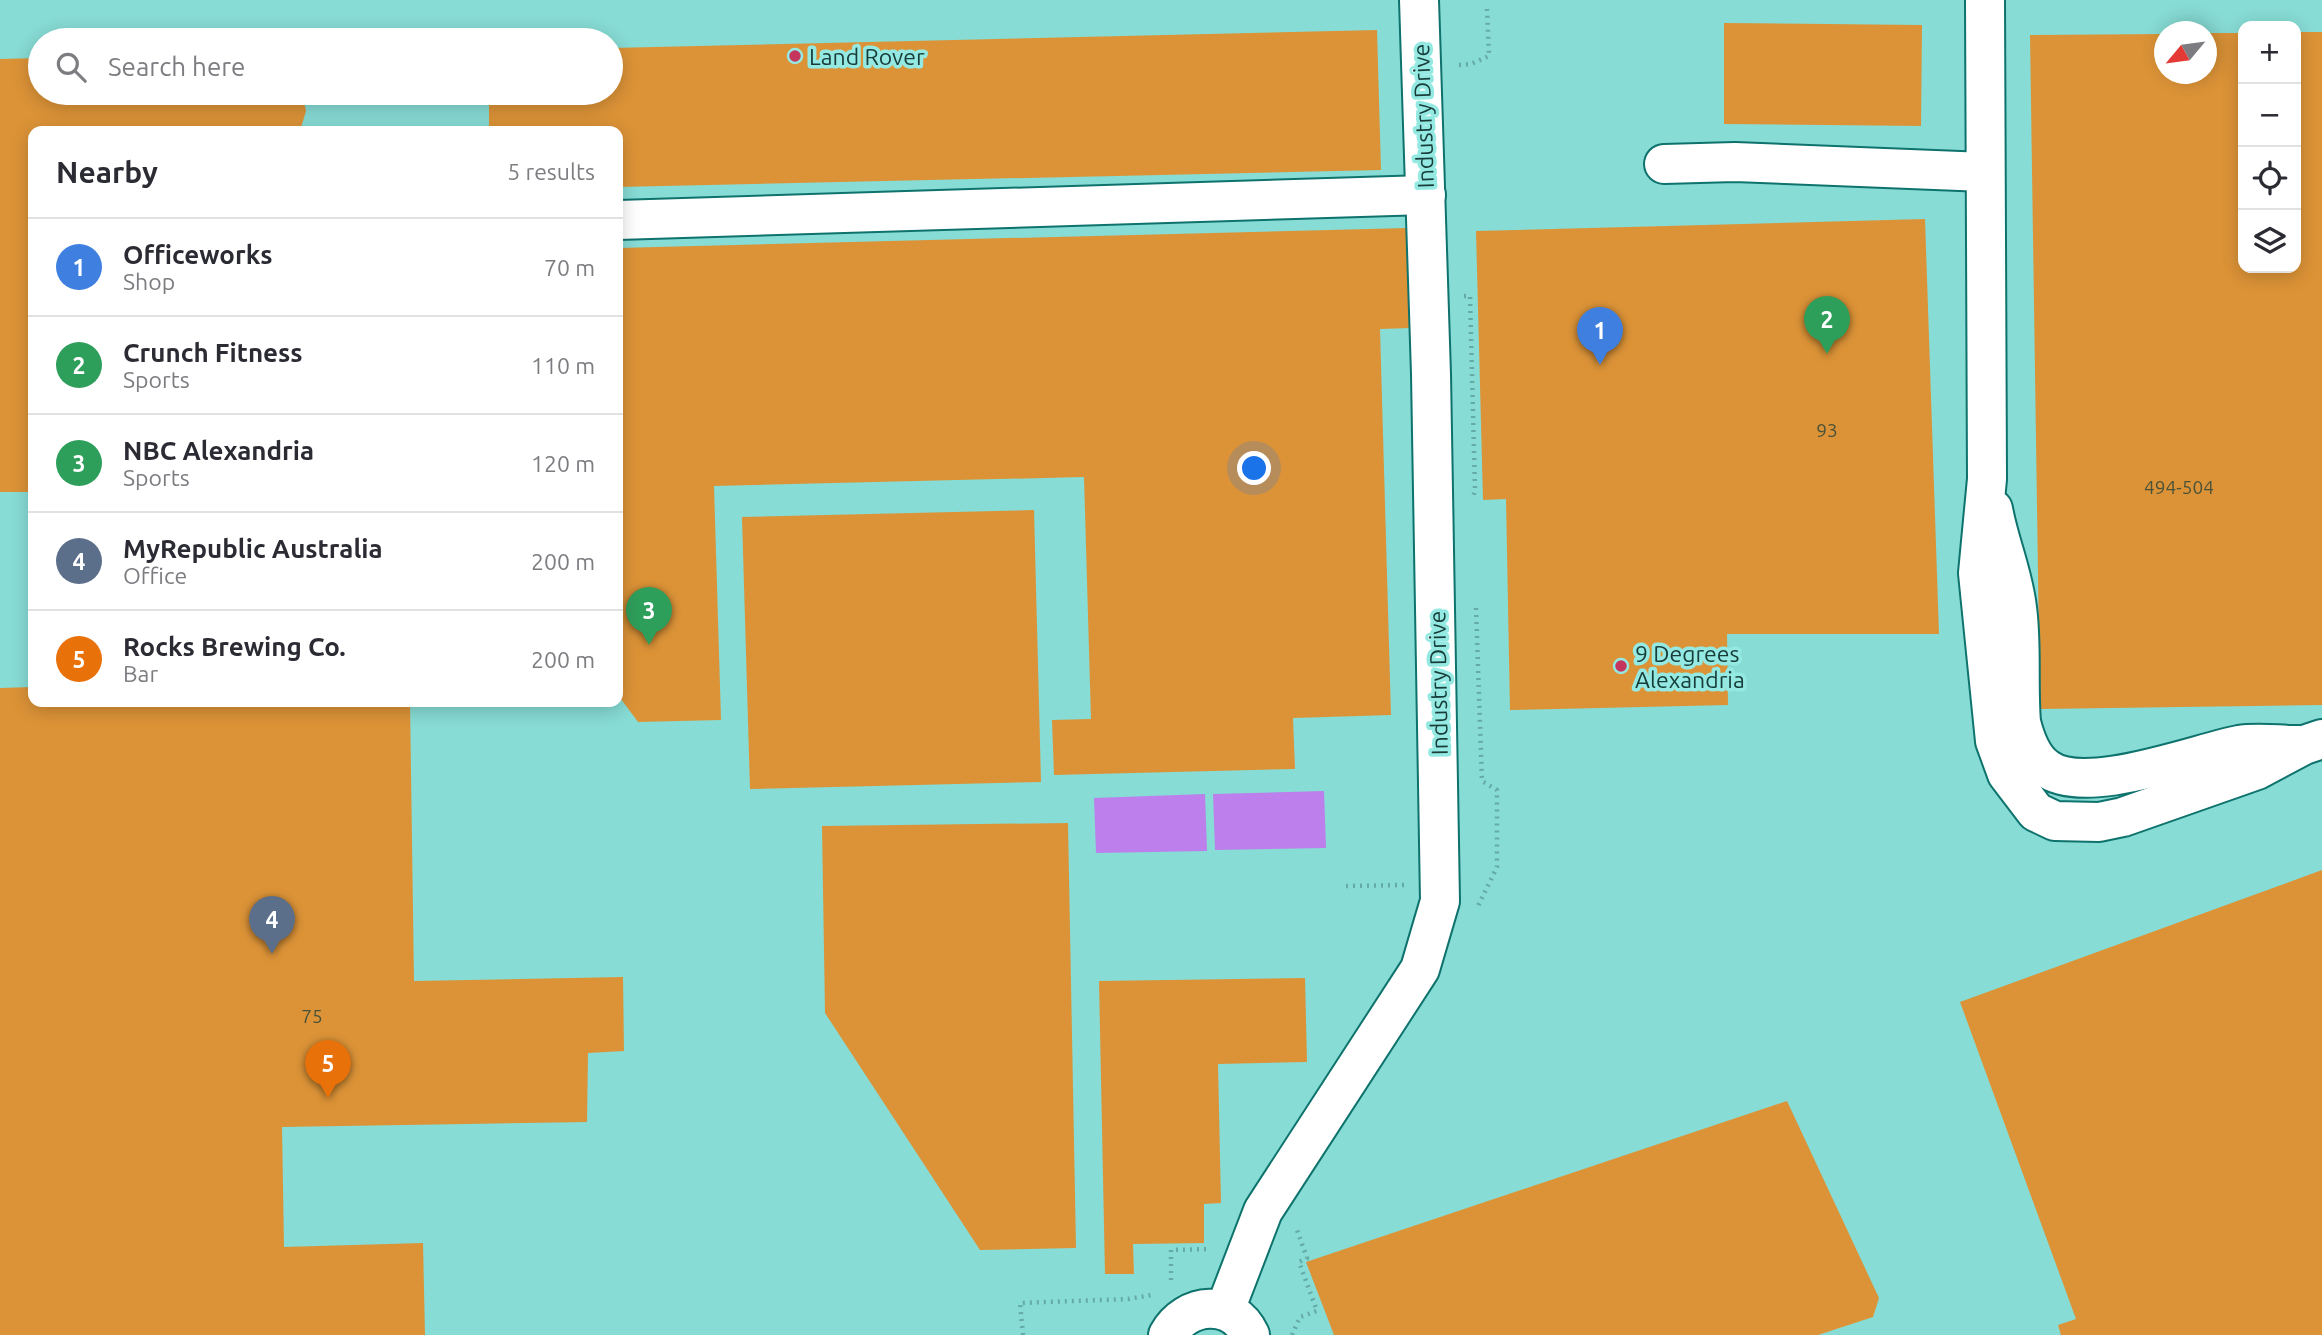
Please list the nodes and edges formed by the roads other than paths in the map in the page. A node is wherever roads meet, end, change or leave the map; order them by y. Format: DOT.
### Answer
graph roads {
  1 [pos="1419,0"];
  2 [pos="1985,0"];
  3 [pos="1664,164"];
  4 [pos="1985,172"];
  5 [pos="1426,195"];
  6 [pos="623,220"];
  7 [pos="2313,742"];
  8 [pos="1238,1323"];
  9 [pos="1168,1335"];
  1 -- 5 [label="lane, Industry Drive"];
  2 -- 4 [label="lane"];
  3 -- 4 [label="lane"];
  4 -- 7 [label="lane"];
  5 -- 6 [label="lane"];
  5 -- 8 [label="lane, Industry Drive"];
  8 -- 9 [label="lane"];
}
